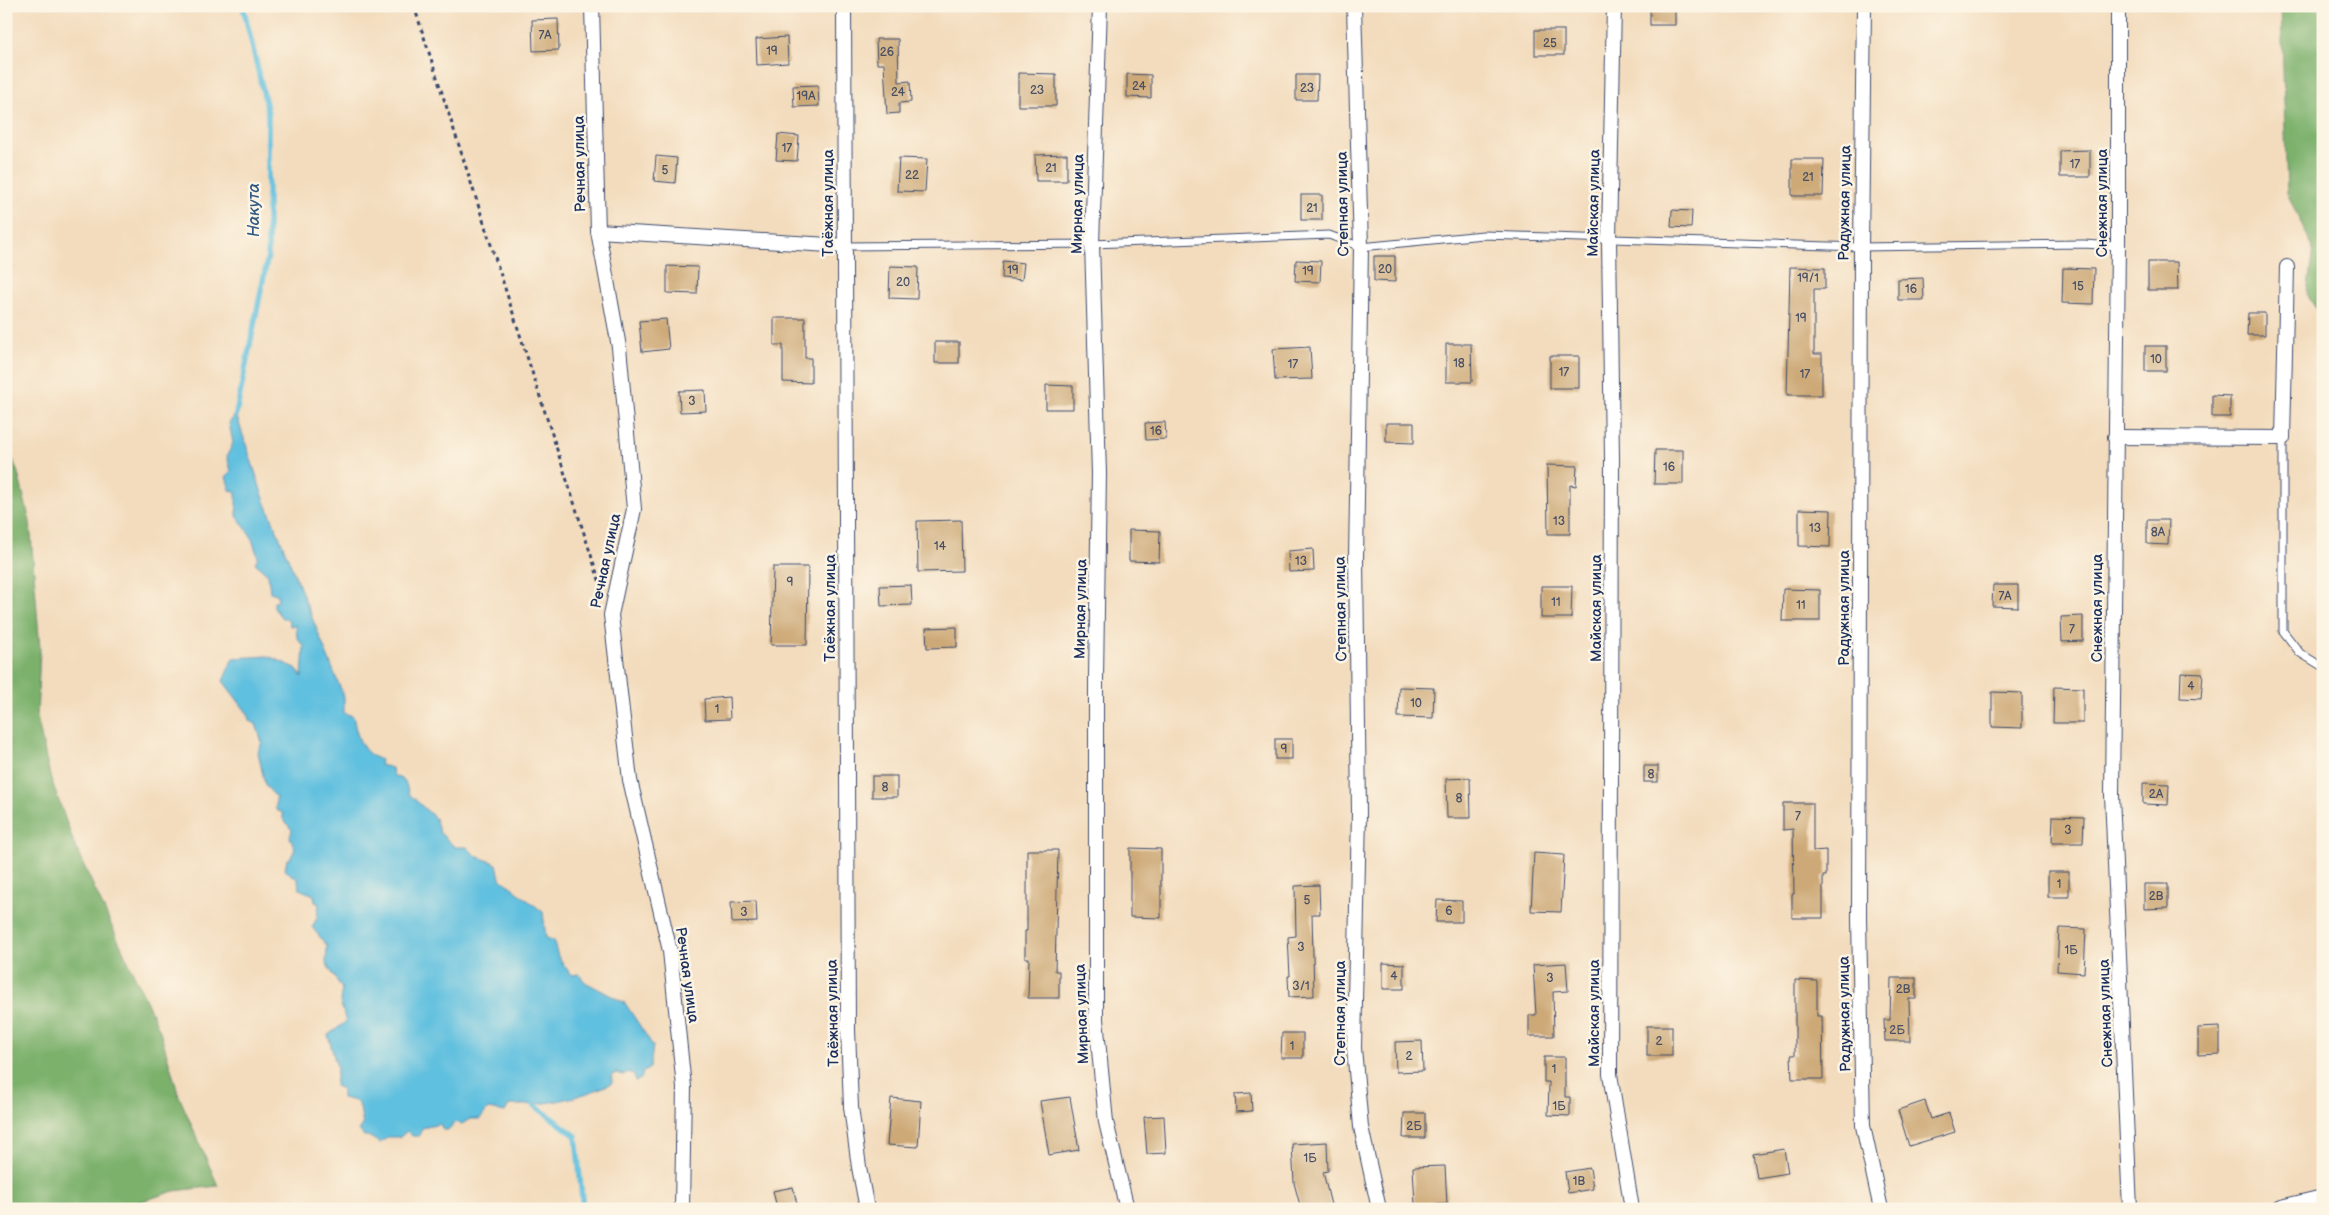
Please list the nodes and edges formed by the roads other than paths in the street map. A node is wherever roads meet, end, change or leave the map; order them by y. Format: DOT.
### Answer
graph roads {
  1 [pos="592,6"];
  2 [pos="844,6"];
  3 [pos="1100,6"];
  4 [pos="1354,6"];
  5 [pos="1614,6"];
  6 [pos="1864,6"];
  7 [pos="2118,6"];
  8 [pos="598,231"];
  9 [pos="1609,238"];
  10 [pos="1092,244"];
  11 [pos="845,246"];
  12 [pos="2118,246"];
  13 [pos="1360,247"];
  14 [pos="1861,247"];
  15 [pos="2287,267"];
  16 [pos="2115,437"];
  17 [pos="2283,438"];
  18 [pos="2323,667"];
  19 [pos="2323,1199"];
  20 [pos="682,1209"];
  21 [pos="867,1209"];
  22 [pos="1127,1209"];
  23 [pos="1379,1209"];
  24 [pos="1632,1209"];
  25 [pos="1881,1209"];
  26 [pos="2130,1209"];
  27 [pos="2281,1209"];
  1 -- 8 [label="street, Речная улица"];
  2 -- 11 [label="street, Таёжная улица"];
  3 -- 10 [label="street, Мирная улица"];
  4 -- 13 [label="street, Степная улица"];
  5 -- 9 [label="street, Майская улица"];
  6 -- 14 [label="street, Радужная улица"];
  7 -- 12 [label="street, Снежная улица"];
  8 -- 11 [label="street"];
  8 -- 20 [label="street, Речная улица"];
  9 -- 13 [label="lane"];
  9 -- 14 [label="lane"];
  9 -- 24 [label="street, Майская улица"];
  10 -- 11 [label="lane"];
  10 -- 13 [label="lane"];
  10 -- 22 [label="street, Мирная улица"];
  11 -- 21 [label="street, Таёжная улица"];
  12 -- 14 [label="lane"];
  12 -- 16 [label="street, Снежная улица"];
  13 -- 23 [label="street, Степная улица"];
  14 -- 25 [label="street, Радужная улица"];
  15 -- 17 [label="street"];
  16 -- 17 [label="street"];
  16 -- 26 [label="street, Снежная улица"];
  17 -- 18 [label="lane"];
  19 -- 27 [label="street"];
}
